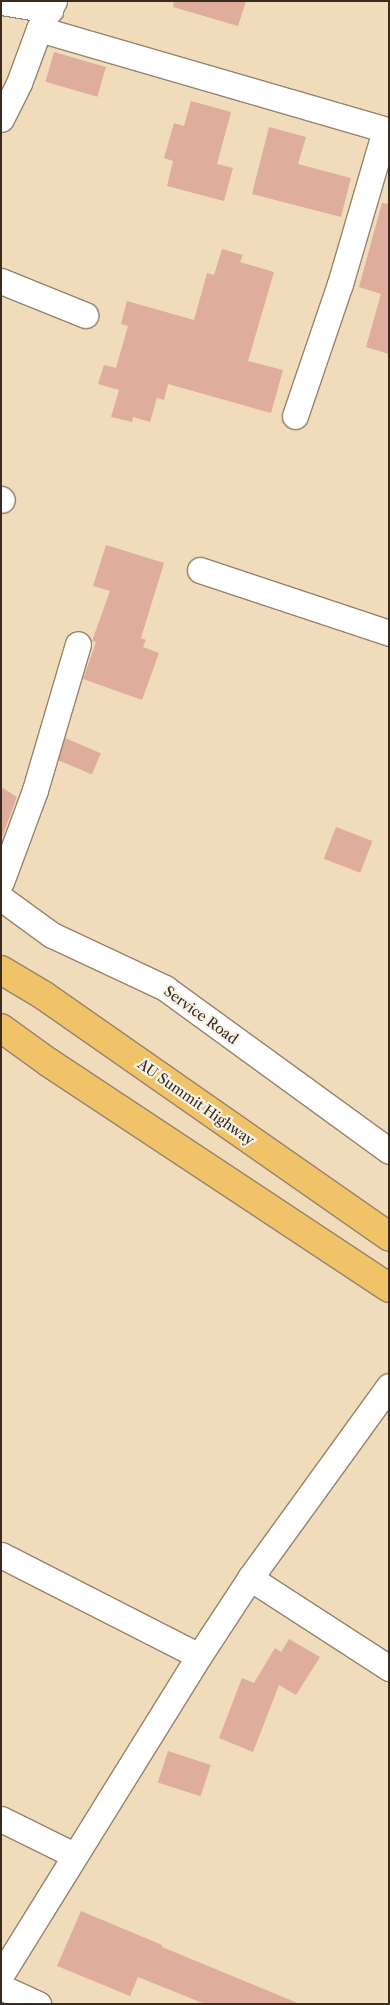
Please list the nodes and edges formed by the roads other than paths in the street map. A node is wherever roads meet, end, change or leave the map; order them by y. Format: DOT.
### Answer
graph roads {
  1 [pos="1,2"];
  2 [pos="48,14"];
  3 [pos="1,119"];
  4 [pos="387,131"];
  5 [pos="1,281"];
  6 [pos="85,314"];
  7 [pos="295,416"];
  8 [pos="200,570"];
  9 [pos="389,633"];
  10 [pos="78,644"];
  11 [pos="1,882"];
  12 [pos="1,898"];
  13 [pos="1,970"];
  14 [pos="1,1028"];
  15 [pos="389,1152"];
  16 [pos="389,1236"];
  17 [pos="389,1288"];
  18 [pos="389,1386"];
  19 [pos="1,1555"];
  20 [pos="250,1578"];
  21 [pos="199,1656"];
  22 [pos="389,1668"];
  23 [pos="1,1820"];
  24 [pos="74,1855"];
  25 [pos="1,1975"];
  26 [pos="1,1987"];
  27 [pos="38,2004"];
  1 -- 2 [label="street"];
  2 -- 3 [label="street"];
  2 -- 4 [label="street"];
  4 -- 7 [label="street"];
  5 -- 6 [label="street"];
  8 -- 9 [label="street"];
  10 -- 11 [label="street"];
  12 -- 15 [label="street, Service Road"];
  13 -- 16 [label="main road, AU Summit Highway"];
  14 -- 17 [label="main road"];
  18 -- 20 [label="street"];
  19 -- 21 [label="street"];
  20 -- 21 [label="street"];
  20 -- 22 [label="street"];
  21 -- 24 [label="street"];
  23 -- 24 [label="street"];
  24 -- 25 [label="street"];
  26 -- 27 [label="street"];
}
